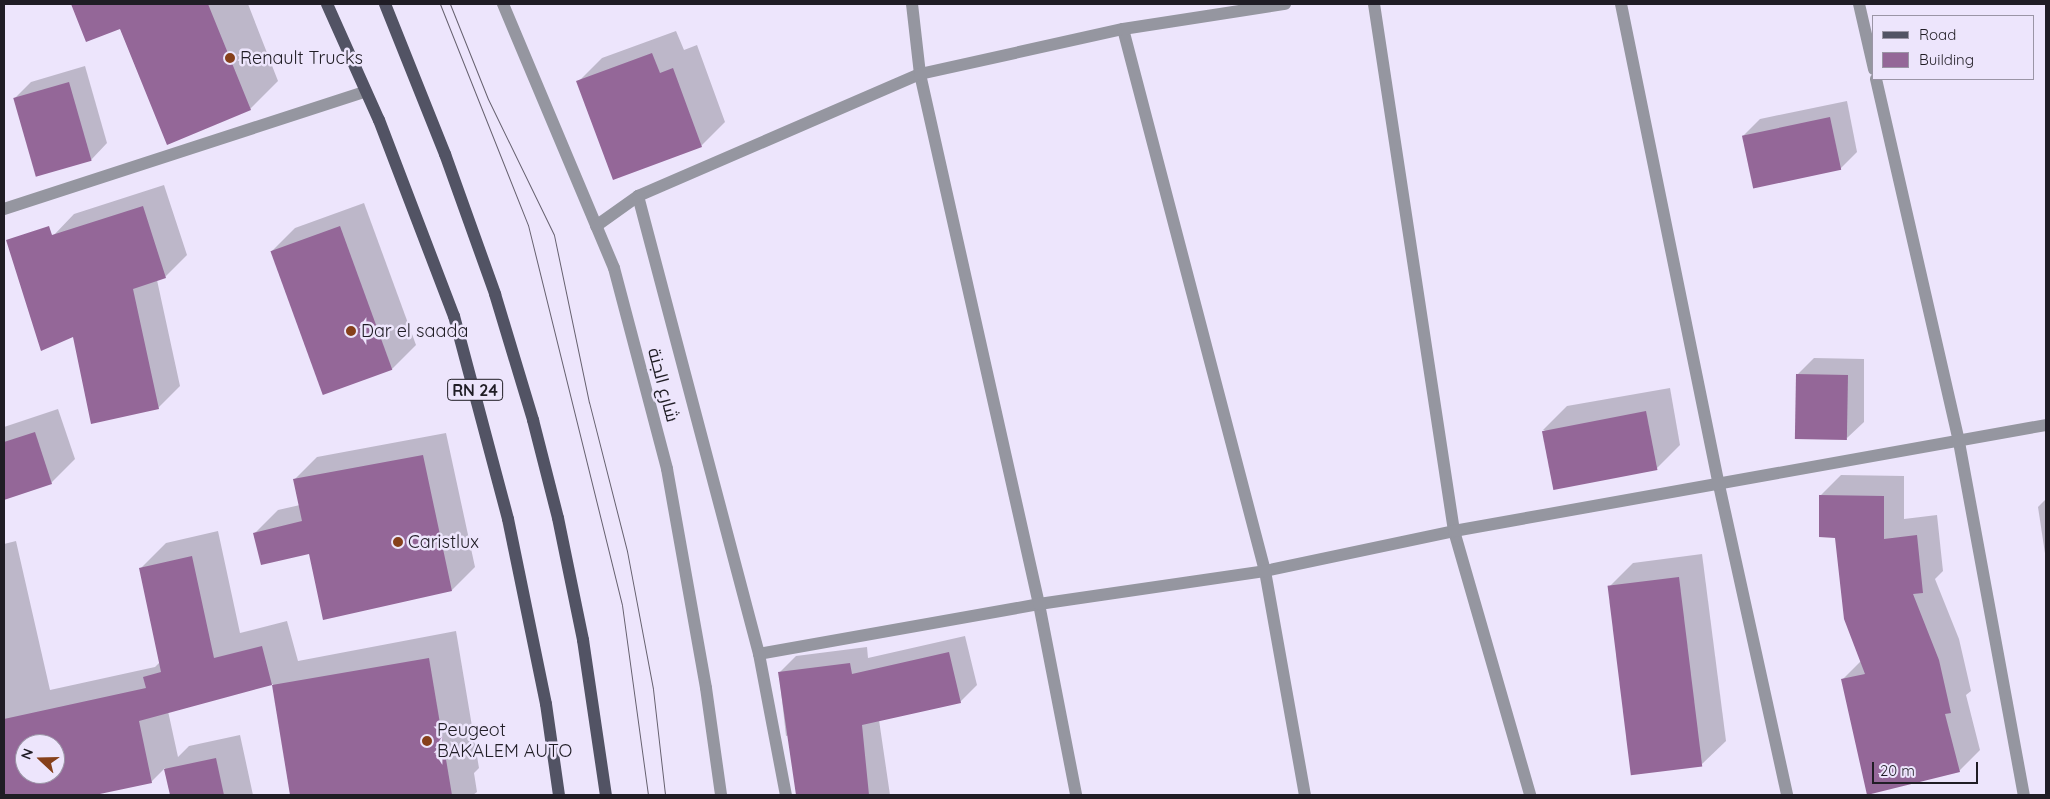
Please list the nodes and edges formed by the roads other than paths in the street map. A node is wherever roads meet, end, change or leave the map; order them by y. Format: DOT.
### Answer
graph roads {
  1 [pos="327,4"];
  2 [pos="385,4"];
  3 [pos="504,4"];
  4 [pos="912,4"];
  5 [pos="1285,4"];
  6 [pos="1374,4"];
  7 [pos="1622,4"];
  8 [pos="1859,4"];
  9 [pos="1123,29"];
  10 [pos="1872,60"];
  11 [pos="920,74"];
  12 [pos="1876,80"];
  13 [pos="365,92"];
  14 [pos="638,196"];
  15 [pos="4,209"];
  16 [pos="596,226"];
  17 [pos="2046,425"];
  18 [pos="1959,442"];
  19 [pos="1718,485"];
  20 [pos="1454,531"];
  21 [pos="1264,571"];
  22 [pos="1039,604"];
  23 [pos="759,654"];
  24 [pos="559,795"];
  25 [pos="606,795"];
  26 [pos="721,795"];
  27 [pos="786,795"];
  28 [pos="1076,795"];
  29 [pos="1305,795"];
  30 [pos="1530,795"];
  31 [pos="1787,795"];
  32 [pos="2024,795"];
  1 -- 13 [label="main road, RN 24"];
  2 -- 25 [label="main road, RN 24"];
  3 -- 16 [label="street, شارع الجنة"];
  4 -- 11 [label="street"];
  5 -- 9 [label="street"];
  6 -- 20 [label="street"];
  7 -- 19 [label="street"];
  8 -- 10 [label="street"];
  9 -- 11 [label="street"];
  9 -- 21 [label="street"];
  11 -- 14 [label="street"];
  11 -- 22 [label="street"];
  12 -- 18 [label="street"];
  13 -- 15 [label="street"];
  13 -- 24 [label="main road, RN 24"];
  14 -- 16 [label="street"];
  14 -- 23 [label="street"];
  16 -- 26 [label="street, شارع الجنة"];
  17 -- 18 [label="street"];
  18 -- 19 [label="street"];
  18 -- 32 [label="street"];
  19 -- 20 [label="street"];
  19 -- 31 [label="street"];
  20 -- 21 [label="street"];
  20 -- 30 [label="street"];
  21 -- 22 [label="street"];
  21 -- 29 [label="street"];
  22 -- 23 [label="street"];
  22 -- 28 [label="street"];
  23 -- 27 [label="street"];
}
